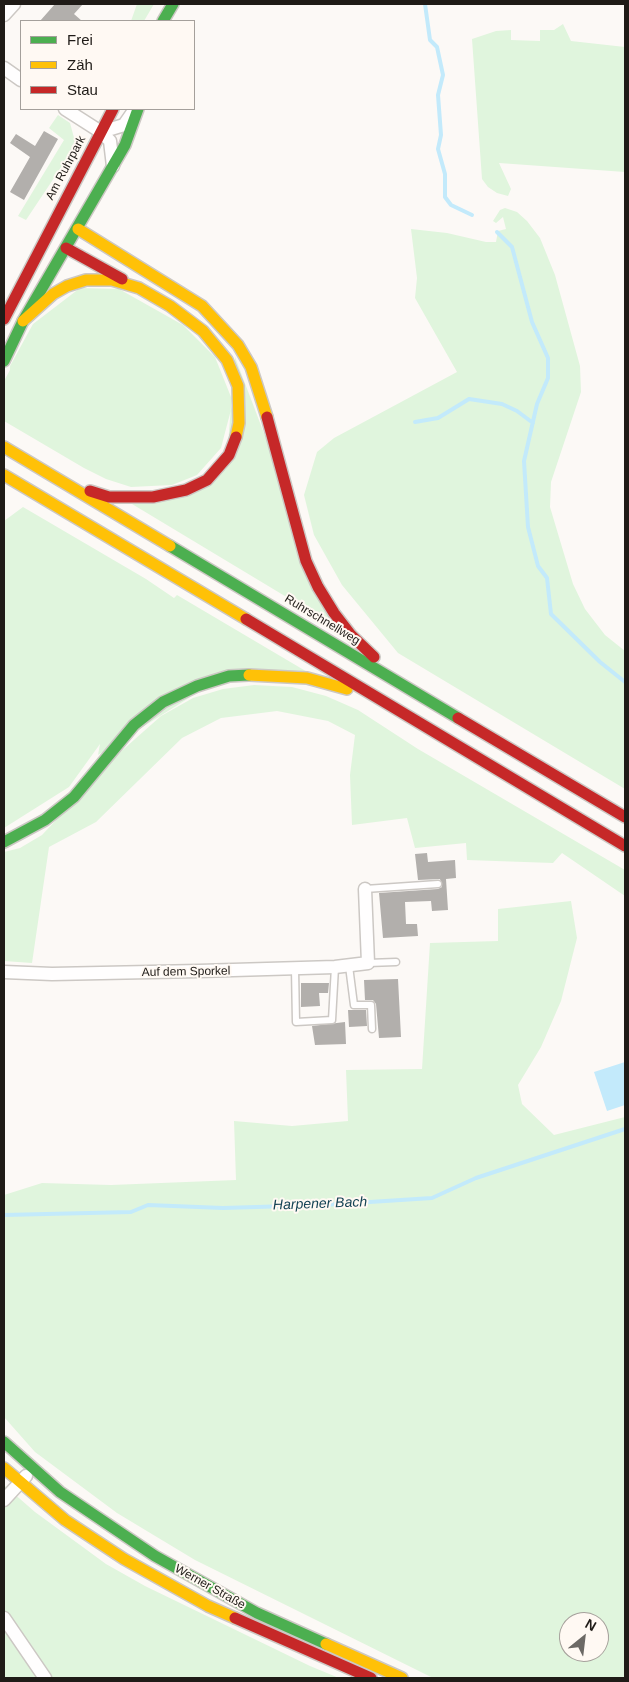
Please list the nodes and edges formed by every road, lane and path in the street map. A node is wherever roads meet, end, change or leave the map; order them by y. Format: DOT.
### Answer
graph roads {
  1 [pos="14,4"];
  2 [pos="173,4"];
  3 [pos="4,15"];
  4 [pos="165,20"];
  5 [pos="4,68"];
  6 [pos="20,79"];
  7 [pos="67,110"];
  8 [pos="112,110"];
  9 [pos="135,110"];
  10 [pos="136,110"];
  11 [pos="101,132"];
  12 [pos="113,166"];
  13 [pos="78,229"];
  14 [pos="44,240"];
  15 [pos="66,248"];
  16 [pos="139,288"];
  17 [pos="4,319"];
  18 [pos="23,320"];
  19 [pos="4,361"];
  20 [pos="4,447"];
  21 [pos="46,472"];
  22 [pos="4,475"];
  23 [pos="433,703"];
  24 [pos="419,722"];
  25 [pos="625,817"];
  26 [pos="4,842"];
  27 [pos="625,846"];
  28 [pos="438,884"];
  29 [pos="365,889"];
  30 [pos="396,962"];
  31 [pos="368,963"];
  32 [pos="349,966"];
  33 [pos="335,967"];
  34 [pos="296,969"];
  35 [pos="4,972"];
  36 [pos="372,1029"];
  37 [pos="4,1442"];
  38 [pos="4,1468"];
  39 [pos="33,1469"];
  40 [pos="20,1483"];
  41 [pos="4,1500"];
  42 [pos="4,1618"];
  43 [pos="44,1678"];
  44 [pos="371,1678"];
  45 [pos="402,1678"];
  1 -- 3 [label="street"];
  2 -- 4 [label="main road"];
  5 -- 6 [label="street"];
  7 -- 11 [label="street"];
  8 -- 11 [label="main road, Am Ruhrpark"];
  9 -- 11 [label="street"];
  10 -- 12 [label="main road"];
  11 -- 12 [label="street"];
  11 -- 14 [label="main road, Am Ruhrpark"];
  12 -- 13 [label="main road"];
  13 -- 14 [label="main road"];
  13 -- 15 [label="main road"];
  13 -- 23 [label="main road"];
  14 -- 15 [label="main road"];
  14 -- 17 [label="main road, Am Ruhrpark"];
  15 -- 16 [label="main road"];
  15 -- 18 [label="main road"];
  16 -- 18 [label="main road"];
  16 -- 21 [label="main road"];
  18 -- 19 [label="main road"];
  20 -- 21 [label="main road, Ruhrschnellweg"];
  21 -- 23 [label="main road, Ruhrschnellweg"];
  22 -- 24 [label="main road"];
  23 -- 25 [label="main road, Ruhrschnellweg"];
  24 -- 26 [label="main road"];
  24 -- 27 [label="main road"];
  28 -- 29 [label="lane"];
  29 -- 31 [label="street"];
  30 -- 31 [label="lane, Auf dem Sporkel"];
  31 -- 32 [label="street, Auf dem Sporkel"];
  32 -- 33 [label="street, Auf dem Sporkel"];
  32 -- 36 [label="lane"];
  33 -- 34 [label="street, Auf dem Sporkel"];
  33 -- 34 [label="lane"];
  34 -- 35 [label="street, Auf dem Sporkel"];
  37 -- 39 [label="main road, Werner Straße"];
  38 -- 40 [label="main road, Werner Straße"];
  39 -- 40 [label="street"];
  39 -- 45 [label="main road, Werner Straße"];
  40 -- 41 [label="street"];
  40 -- 44 [label="main road, Werner Straße"];
  42 -- 43 [label="street"];
}
